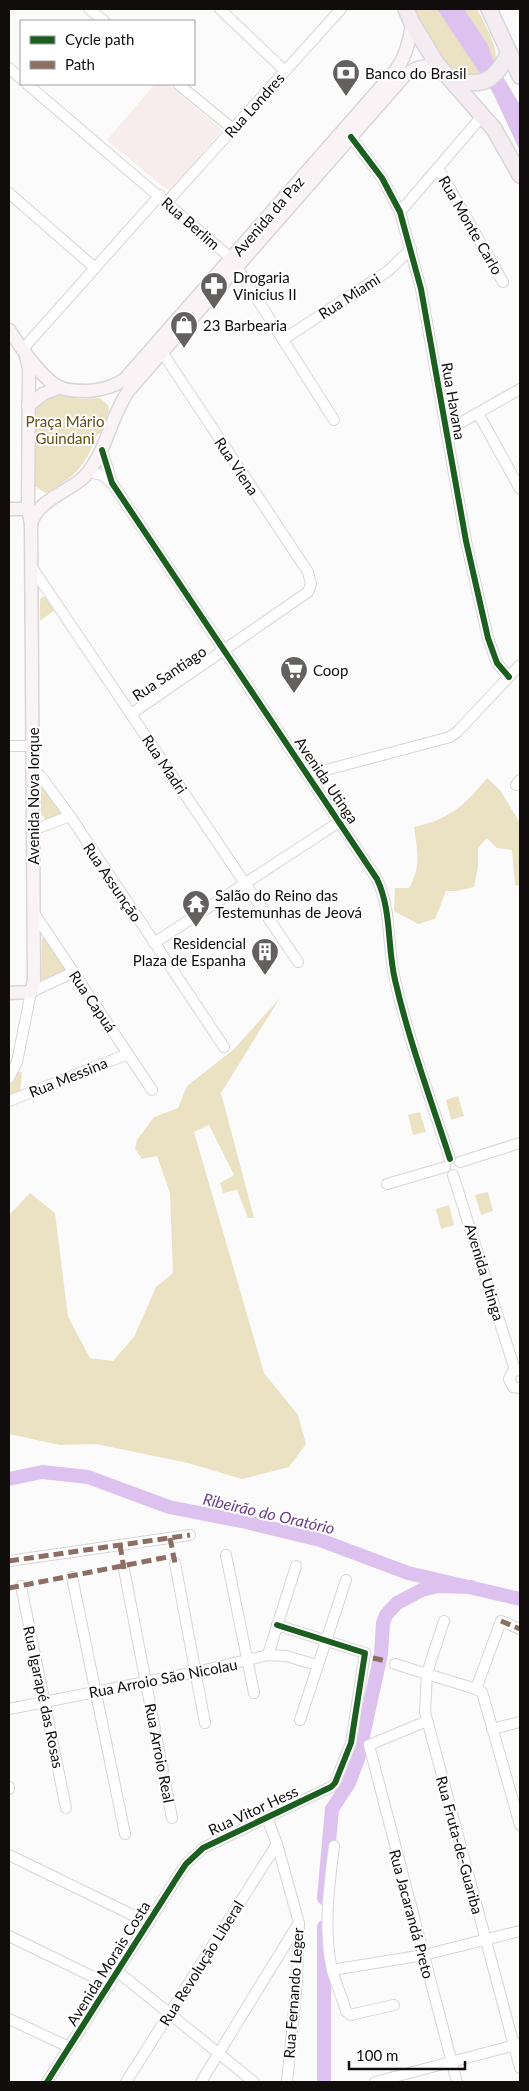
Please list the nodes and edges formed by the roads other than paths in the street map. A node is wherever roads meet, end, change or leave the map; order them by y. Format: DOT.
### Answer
graph roads {
  1 [pos="89,9"];
  2 [pos="220,9"];
  3 [pos="341,9"];
  4 [pos="406,9"];
  5 [pos="491,11"];
  6 [pos="103,20"];
  7 [pos="412,23"];
  8 [pos="509,52"];
  9 [pos="437,64"];
  10 [pos="285,71"];
  11 [pos="520,76"];
  12 [pos="450,79"];
  13 [pos="28,85"];
  14 [pos="179,85"];
  15 [pos="484,115"];
  16 [pos="232,129"];
  17 [pos="351,137"];
  18 [pos="438,168"];
  19 [pos="520,175"];
  20 [pos="9,193"];
  21 [pos="163,198"];
  22 [pos="400,212"];
  23 [pos="411,249"];
  24 [pos="234,262"];
  25 [pos="95,268"];
  26 [pos="503,282"];
  27 [pos="9,330"];
  28 [pos="284,339"];
  29 [pos="162,352"];
  30 [pos="24,353"];
  31 [pos="60,387"];
  32 [pos="100,389"];
  33 [pos="520,389"];
  34 [pos="28,406"];
  35 [pos="116,410"];
  36 [pos="478,413"];
  37 [pos="334,420"];
  38 [pos="446,432"];
  39 [pos="102,450"];
  40 [pos="88,472"];
  41 [pos="112,482"];
  42 [pos="28,484"];
  43 [pos="520,489"];
  44 [pos="60,494"];
  45 [pos="9,509"];
  46 [pos="28,510"];
  47 [pos="31,524"];
  48 [pos="31,566"];
  49 [pos="311,580"];
  50 [pos="225,650"];
  51 [pos="520,665"];
  52 [pos="509,677"];
  53 [pos="131,714"];
  54 [pos="9,746"];
  55 [pos="32,746"];
  56 [pos="33,769"];
  57 [pos="307,775"];
  58 [pos="70,816"];
  59 [pos="339,822"];
  60 [pos="33,830"];
  61 [pos="246,883"];
  62 [pos="34,913"];
  63 [pos="154,943"];
  64 [pos="298,962"];
  65 [pos="74,972"];
  66 [pos="31,992"];
  67 [pos="9,993"];
  68 [pos="224,1047"];
  69 [pos="128,1054"];
  70 [pos="9,1078"];
  71 [pos="152,1090"];
  72 [pos="9,1101"];
  73 [pos="520,1143"];
  74 [pos="451,1163"];
  75 [pos="387,1184"];
  76 [pos="518,1370"];
  77 [pos="520,1390"];
  78 [pos="190,1535"];
  79 [pos="226,1555"];
  80 [pos="9,1561"];
  81 [pos="175,1563"];
  82 [pos="296,1566"];
  83 [pos="124,1569"];
  84 [pos="72,1577"];
  85 [pos="346,1580"];
  86 [pos="21,1586"];
  87 [pos="444,1621"];
  88 [pos="277,1625"];
  89 [pos="520,1629"];
  90 [pos="325,1640"];
  91 [pos="268,1655"];
  92 [pos="246,1661"];
  93 [pos="396,1664"];
  94 [pos="317,1665"];
  95 [pos="196,1672"];
  96 [pos="427,1673"];
  97 [pos="146,1682"];
  98 [pos="476,1688"];
  99 [pos="95,1692"];
  100 [pos="254,1693"];
  101 [pos="45,1701"];
  102 [pos="9,1709"];
  103 [pos="300,1720"];
  104 [pos="427,1721"];
  105 [pos="520,1722"];
  106 [pos="205,1723"];
  107 [pos="492,1729"];
  108 [pos="66,1808"];
  109 [pos="172,1818"];
  110 [pos="267,1818"];
  111 [pos="520,1819"];
  112 [pos="125,1834"];
  113 [pos="277,1844"];
  114 [pos="334,1846"];
  115 [pos="9,1855"];
  116 [pos="192,1857"];
  117 [pos="149,1923"];
  118 [pos="299,1923"];
  119 [pos="520,1931"];
  120 [pos="9,1936"];
  121 [pos="486,1940"];
  122 [pos="424,1955"];
  123 [pos="332,1970"];
  124 [pos="118,1972"];
  125 [pos="110,1985"];
  126 [pos="394,2005"];
  127 [pos="170,2013"];
  128 [pos="9,2019"];
  129 [pos="517,2045"];
  130 [pos="69,2048"];
  131 [pos="218,2054"];
  132 [pos="451,2062"];
  133 [pos="520,2068"];
  134 [pos="399,2080"];
  135 [pos="47,2082"];
  136 [pos="126,2082"];
  137 [pos="201,2082"];
  138 [pos="254,2082"];
  139 [pos="287,2082"];
  140 [pos="375,2082"];
  141 [pos="457,2082"];
  1 -- 6 [label="street"];
  2 -- 10 [label="street"];
  3 -- 10 [label="street, Rua Londres"];
  4 -- 7 [label="highway"];
  5 -- 8 [label="highway"];
  7 -- 9 [label="highway"];
  7 -- 24 [label="main road, Avenida da Paz"];
  8 -- 11 [label="highway"];
  8 -- 12 [label="highway"];
  9 -- 12 [label="highway"];
  9 -- 17 [label="main road, Avenida da Paz"];
  10 -- 16 [label="street, Rua Londres"];
  12 -- 15 [label="highway"];
  13 -- 21 [label="street, Rua Berlim"];
  14 -- 16 [label="street"];
  15 -- 18 [label="street"];
  15 -- 19 [label="highway"];
  16 -- 21 [label="street, Rua Londres"];
  17 -- 22 [label="street, Rua Havana"];
  17 -- 24 [label="main road, Avenida da Paz"];
  18 -- 22 [label="street"];
  18 -- 26 [label="street, Rua Monte Carlo"];
  20 -- 25 [label="street"];
  21 -- 24 [label="street, Rua Berlim"];
  21 -- 25 [label="street, Rua Londres"];
  22 -- 23 [label="street, Rua Havana"];
  23 -- 28 [label="street, Rua Miami"];
  23 -- 38 [label="street, Rua Havana"];
  24 -- 28 [label="street, Rua Berlim"];
  24 -- 29 [label="main road, Avenida da Paz"];
  24 -- 32 [label="main road, Avenida da Paz"];
  25 -- 30 [label="street, Rua Londres"];
  27 -- 30 [label="main road"];
  28 -- 37 [label="street, Rua Berlim"];
  29 -- 35 [label="main road, Avenida da Paz"];
  29 -- 49 [label="street, Rua Viena"];
  30 -- 31 [label="main road"];
  30 -- 34 [label="main road"];
  31 -- 32 [label="main road"];
  31 -- 34 [label="main road"];
  32 -- 35 [label="main road"];
  33 -- 36 [label="street"];
  34 -- 42 [label="main road"];
  35 -- 39 [label="main road"];
  36 -- 38 [label="street"];
  36 -- 43 [label="street"];
  38 -- 52 [label="street, Rua Havana"];
  39 -- 40 [label="main road"];
  39 -- 41 [label="street, Avenida Utinga"];
  40 -- 41 [label="street"];
  40 -- 44 [label="main road"];
  41 -- 50 [label="street, Avenida Utinga"];
  42 -- 44 [label="main road"];
  42 -- 46 [label="main road, Avenida Nova Iorque"];
  44 -- 47 [label="main road"];
  45 -- 46 [label="main road"];
  46 -- 47 [label="main road, Avenida Nova Iorque"];
  47 -- 48 [label="main road, Avenida Nova Iorque"];
  48 -- 53 [label="street, Rua Madri"];
  48 -- 55 [label="main road, Avenida Nova Iorque"];
  49 -- 50 [label="street, Rua Santiago"];
  50 -- 53 [label="street, Rua Santiago"];
  50 -- 57 [label="street, Avenida Utinga"];
  51 -- 52 [label="street"];
  52 -- 57 [label="street"];
  53 -- 61 [label="street, Rua Madri"];
  54 -- 55 [label="street"];
  55 -- 56 [label="main road, Avenida Nova Iorque"];
  56 -- 58 [label="street, Rua Assunção"];
  56 -- 60 [label="main road, Avenida Nova Iorque"];
  57 -- 59 [label="street, Avenida Utinga"];
  58 -- 60 [label="street"];
  58 -- 63 [label="street, Rua Assunção"];
  59 -- 61 [label="street"];
  59 -- 74 [label="street, Avenida Utinga"];
  60 -- 62 [label="main road, Avenida Nova Iorque"];
  61 -- 63 [label="street"];
  61 -- 64 [label="street, Rua Madri"];
  62 -- 65 [label="street, Rua Capuá"];
  62 -- 66 [label="main road, Avenida Nova Iorque"];
  63 -- 68 [label="street, Rua Assunção"];
  65 -- 66 [label="street"];
  65 -- 69 [label="street, Rua Capuá"];
  66 -- 67 [label="main road"];
  66 -- 70 [label="street, Avenida Nova Iorque"];
  69 -- 71 [label="street, Rua Capuá"];
  69 -- 72 [label="street, Rua Messina"];
  73 -- 74 [label="street"];
  74 -- 75 [label="street"];
  74 -- 76 [label="street, Avenida Utinga"];
  76 -- 77 [label="street, Avenida Utinga"];
  78 -- 80 [label="street"];
  79 -- 92 [label="street"];
  81 -- 95 [label="street"];
  82 -- 88 [label="street"];
  83 -- 97 [label="street, Rua Arroio Real"];
  84 -- 99 [label="street"];
  85 -- 90 [label="street"];
  86 -- 101 [label="street, Rua Igarapé das Rosas"];
  87 -- 96 [label="street, Rua Fruta-de-Guariba"];
  88 -- 90 [label="street"];
  88 -- 91 [label="street"];
  89 -- 98 [label="street"];
  90 -- 94 [label="street"];
  90 -- 110 [label="street, Rua Vitor Hess"];
  91 -- 92 [label="street, Rua Arroio São Nicolau"];
  91 -- 94 [label="street, Rua Arroio São Nicolau"];
  92 -- 95 [label="street, Rua Arroio São Nicolau"];
  92 -- 100 [label="street"];
  93 -- 96 [label="street"];
  94 -- 103 [label="street"];
  95 -- 97 [label="street, Rua Arroio São Nicolau"];
  95 -- 106 [label="street"];
  96 -- 98 [label="street"];
  96 -- 104 [label="street, Rua Fruta-de-Guariba"];
  97 -- 99 [label="street, Rua Arroio São Nicolau"];
  97 -- 109 [label="street, Rua Arroio Real"];
  98 -- 107 [label="street"];
  99 -- 101 [label="street, Rua Arroio São Nicolau"];
  99 -- 112 [label="street"];
  101 -- 102 [label="street, Rua Arroio São Nicolau"];
  101 -- 108 [label="street, Rua Igarapé das Rosas"];
  104 -- 121 [label="street, Rua Fruta-de-Guariba"];
  104 -- 122 [label="street, Rua Jacarandá Preto"];
  105 -- 107 [label="street"];
  107 -- 111 [label="street"];
  110 -- 113 [label="street, Rua Fernando Leger"];
  110 -- 116 [label="street, Rua Vitor Hess"];
  113 -- 118 [label="street, Rua Fernando Leger"];
  113 -- 127 [label="street, Rua Revolução Liberal"];
  114 -- 123 [label="street"];
  115 -- 117 [label="street"];
  116 -- 117 [label="street, Avenida Morais Costa"];
  117 -- 124 [label="street, Avenida Morais Costa"];
  118 -- 131 [label="street"];
  118 -- 139 [label="street, Rua Fernando Leger"];
  119 -- 121 [label="street"];
  120 -- 125 [label="street"];
  121 -- 122 [label="street"];
  121 -- 129 [label="street, Rua Fruta-de-Guariba"];
  122 -- 123 [label="street"];
  122 -- 132 [label="street, Rua Jacarandá Preto"];
  123 -- 126 [label="street"];
  124 -- 125 [label="street, Avenida Morais Costa"];
  124 -- 127 [label="street"];
  125 -- 130 [label="street, Avenida Morais Costa"];
  127 -- 131 [label="street"];
  127 -- 136 [label="street, Rua Revolução Liberal"];
  128 -- 130 [label="street"];
  129 -- 132 [label="street"];
  129 -- 133 [label="street, Rua Fruta-de-Guariba"];
  130 -- 135 [label="street, Avenida Morais Costa"];
  131 -- 137 [label="street"];
  131 -- 138 [label="street"];
  132 -- 134 [label="street"];
  132 -- 141 [label="street, Rua Jacarandá Preto"];
  134 -- 140 [label="street"];
}
